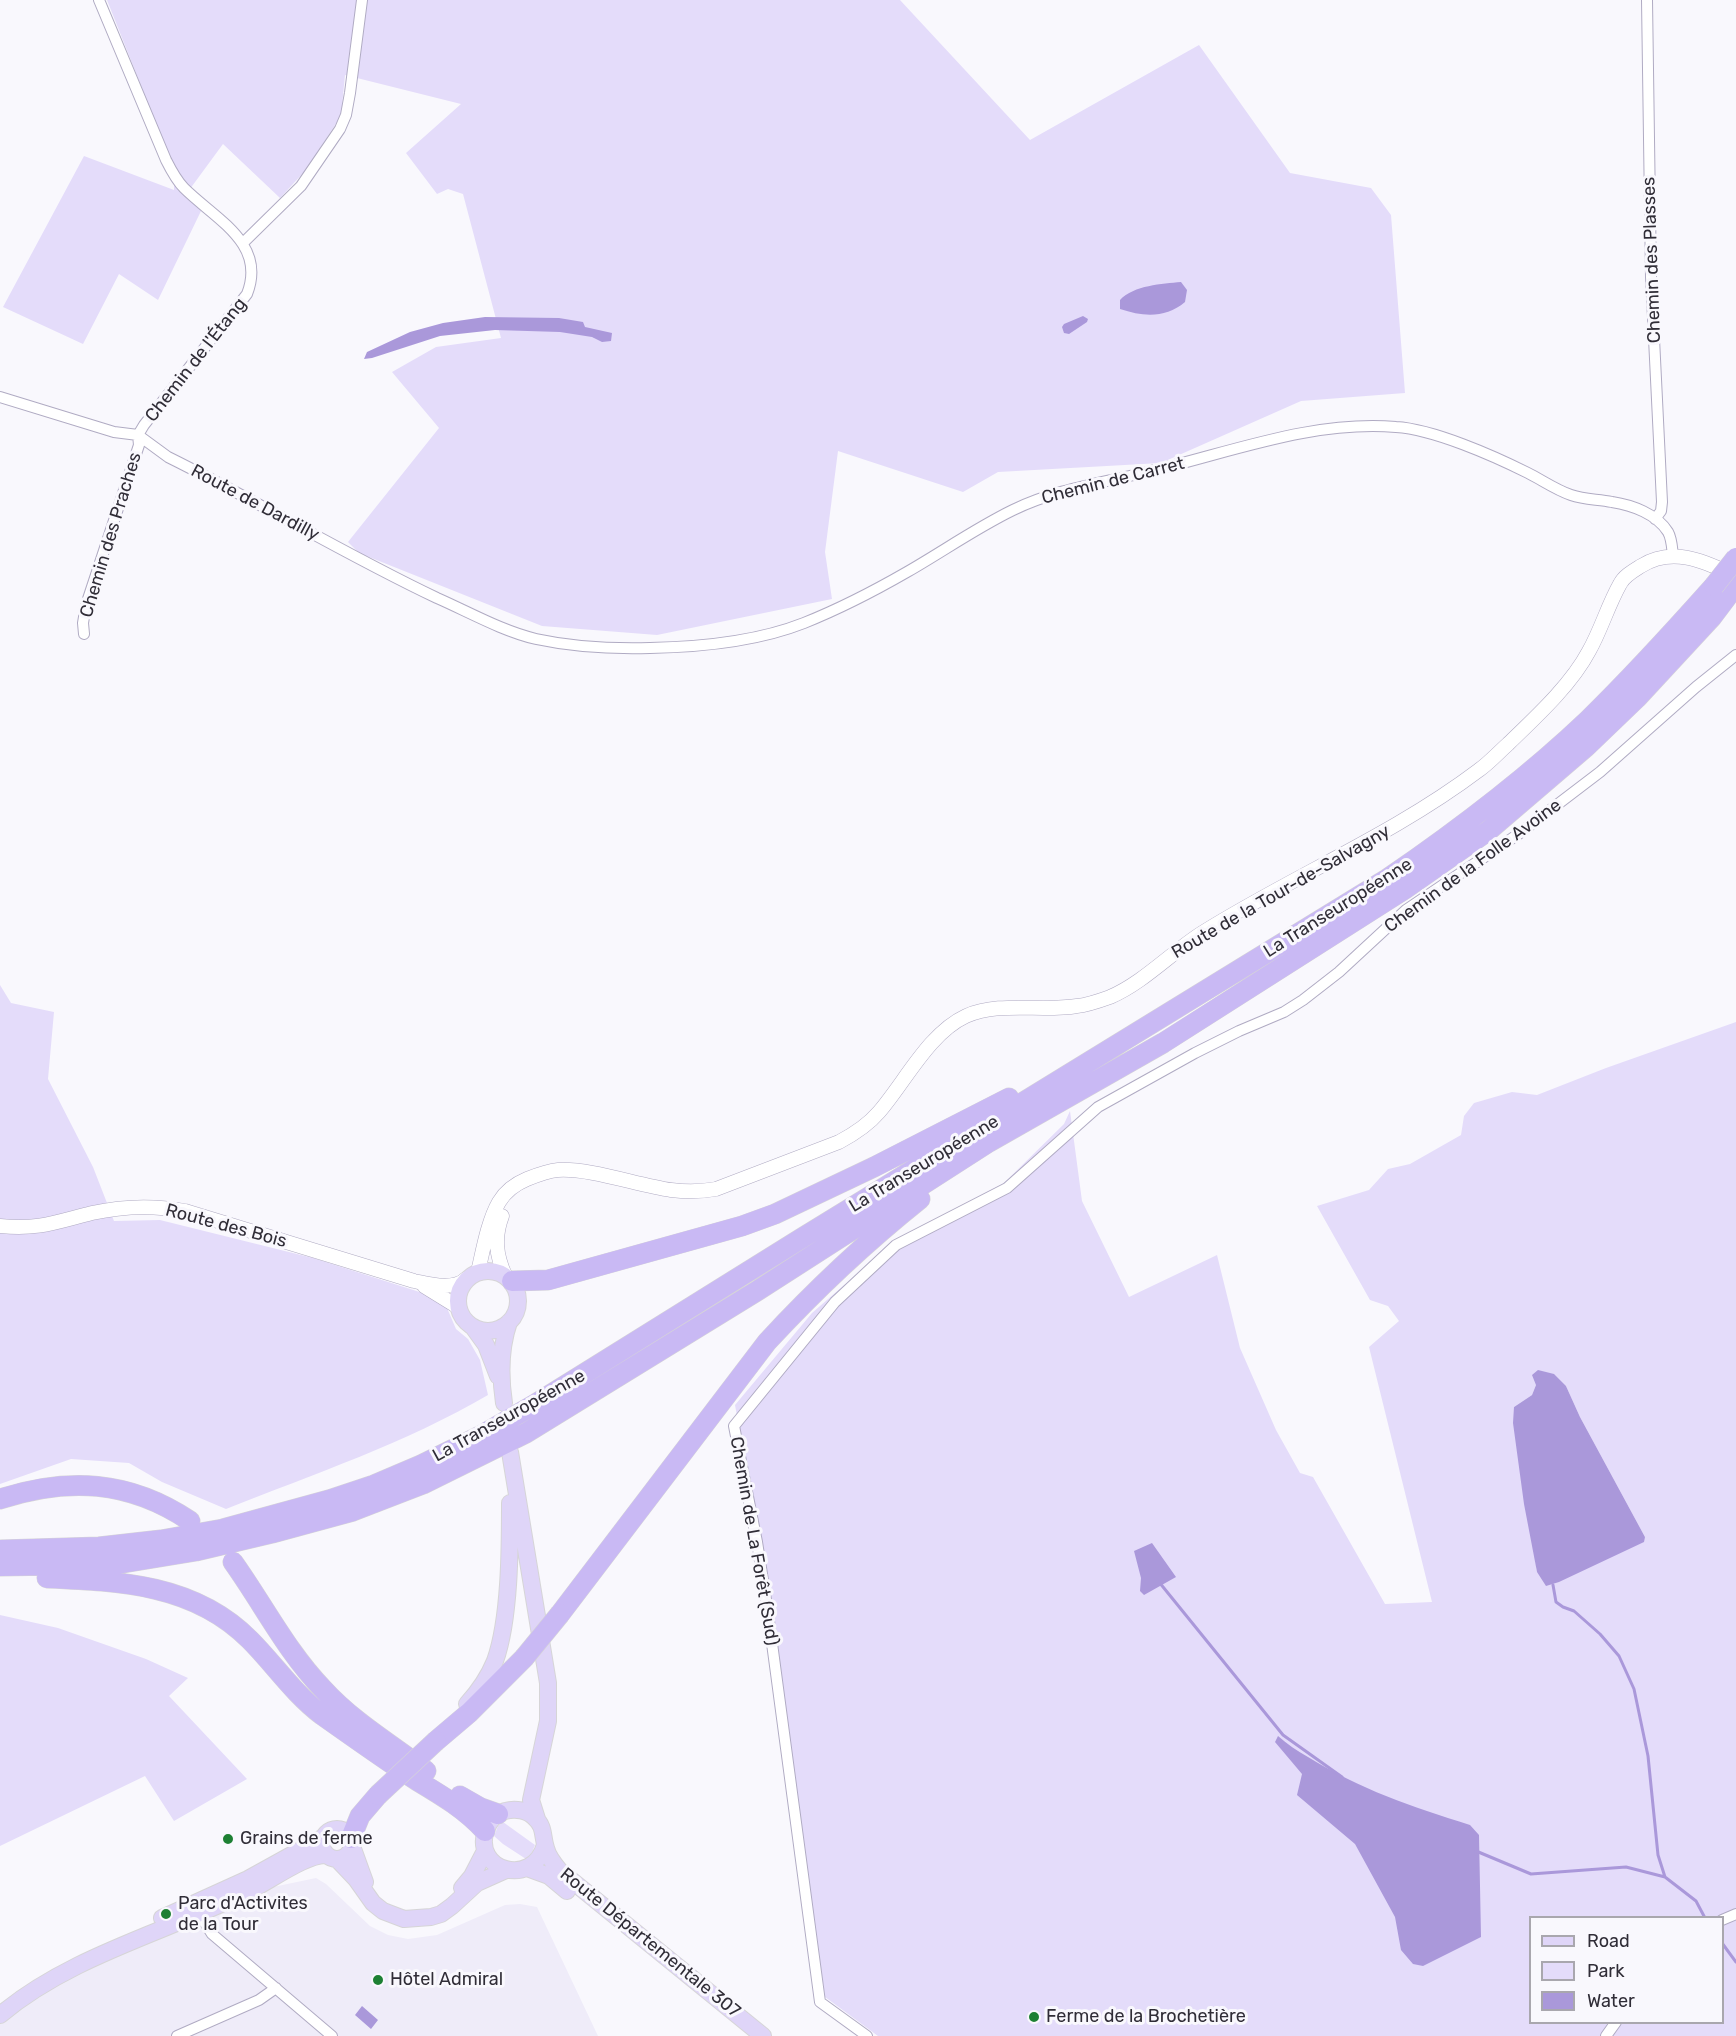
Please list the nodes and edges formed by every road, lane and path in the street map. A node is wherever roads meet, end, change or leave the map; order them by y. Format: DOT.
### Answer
graph roads {
  1 [pos="99,0"];
  2 [pos="362,0"];
  3 [pos="1647,0"];
  4 [pos="244,243"];
  5 [pos="0,397"];
  6 [pos="138,435"];
  7 [pos="1655,519"];
  8 [pos="1673,556"];
  9 [pos="1736,558"];
  10 [pos="1729,585"];
  11 [pos="505,628"];
  12 [pos="84,634"];
  13 [pos="1736,655"];
  14 [pos="1195,1053"];
  15 [pos="1043,1091"];
  16 [pos="989,1142"];
  17 [pos="530,1178"];
  18 [pos="0,1226"];
  19 [pos="472,1276"];
  20 [pos="509,1278"];
  21 [pos="414,1281"];
  22 [pos="458,1307"];
  23 [pos="509,1322"];
  24 [pos="473,1327"];
  25 [pos="0,1499"];
  26 [pos="190,1521"];
  27 [pos="0,1550"];
  28 [pos="233,1562"];
  29 [pos="0,1566"];
  30 [pos="0,1574"];
  31 [pos="434,1740"];
  32 [pos="540,1757"];
  33 [pos="503,1812"];
  34 [pos="537,1819"];
  35 [pos="485,1831"];
  36 [pos="341,1838"];
  37 [pos="545,1845"];
  38 [pos="485,1851"];
  39 [pos="332,1857"];
  40 [pos="527,1868"];
  41 [pos="506,1870"];
  42 [pos="196,1909"];
  43 [pos="276,1988"];
  44 [pos="0,2003"];
  45 [pos="0,2015"];
  46 [pos="177,2036"];
  47 [pos="332,2036"];
  48 [pos="745,2036"];
  49 [pos="763,2036"];
  50 [pos="867,2036"];
  1 -- 4 [label="street"];
  2 -- 4 [label="street"];
  3 -- 7 [label="street, Chemin des Plasses"];
  4 -- 6 [label="street, Chemin de l'Étang"];
  5 -- 6 [label="street, Route de Dardilly"];
  6 -- 11 [label="street, Route de Dardilly"];
  6 -- 12 [label="street, Chemin des Praches"];
  7 -- 8 [label="street"];
  7 -- 11 [label="street, Chemin de Carret"];
  8 -- 10 [label="street, Route de la Tour-de-Salvagny"];
  8 -- 17 [label="street, Route de la Tour-de-Salvagny"];
  9 -- 10 [label="highway, La Transeuropéenne, bridge"];
  10 -- 15 [label="highway, La Transeuropéenne"];
  10 -- 16 [label="highway, La Transeuropéenne"];
  13 -- 14 [label="street, Chemin de la Folle Avoine"];
  14 -- 50 [label="street, Chemin de La Forêt (Sud)"];
  15 -- 20 [label="highway"];
  15 -- 27 [label="highway, La Transeuropéenne"];
  16 -- 29 [label="highway, La Transeuropéenne"];
  16 -- 31 [label="highway, bridge"];
  17 -- 19 [label="street, Route de la Tour-de-Salvagny"];
  17 -- 20 [label="street"];
  18 -- 21 [label="street, Route des Bois"];
  19 -- 20 [label="main road"];
  19 -- 21 [label="street, Route des Bois"];
  19 -- 22 [label="main road"];
  20 -- 23 [label="main road"];
  21 -- 22 [label="street, Route des Bois"];
  22 -- 24 [label="main road"];
  23 -- 24 [label="main road"];
  23 -- 24 [label="main road"];
  25 -- 26 [label="highway"];
  28 -- 33 [label="highway"];
  30 -- 35 [label="highway"];
  31 -- 32 [label="main road"];
  31 -- 36 [label="highway, bridge"];
  32 -- 33 [label="main road"];
  32 -- 34 [label="main road"];
  33 -- 34 [label="main road"];
  33 -- 35 [label="main road"];
  34 -- 37 [label="main road"];
  35 -- 38 [label="main road"];
  36 -- 38 [label="main road"];
  36 -- 39 [label="main road"];
  36 -- 39 [label="main road"];
  36 -- 42 [label="main road"];
  37 -- 40 [label="main road"];
  37 -- 49 [label="main road, Route Départementale 307"];
  38 -- 41 [label="main road"];
  39 -- 41 [label="main road"];
  39 -- 42 [label="main road"];
  40 -- 41 [label="main road"];
  40 -- 48 [label="main road, Route Départementale 307"];
  42 -- 43 [label="street"];
  42 -- 44 [label="main road"];
  42 -- 45 [label="main road"];
  43 -- 46 [label="street"];
  43 -- 47 [label="street"];
}
